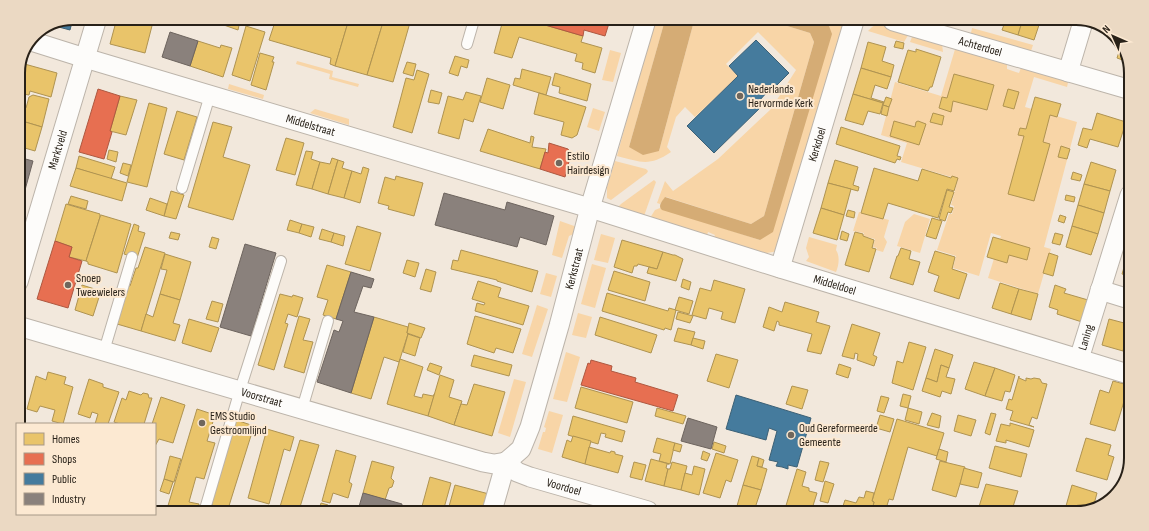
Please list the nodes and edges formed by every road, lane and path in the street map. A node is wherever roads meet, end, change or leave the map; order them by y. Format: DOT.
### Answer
graph roads {
  1 [pos="95,25"];
  2 [pos="473,25"];
  3 [pos="645,25"];
  4 [pos="853,25"];
  5 [pos="906,25"];
  6 [pos="1082,26"];
  7 [pos="36,43"];
  8 [pos="467,44"];
  9 [pos="85,58"];
  10 [pos="1068,72"];
  11 [pos="1124,88"];
  12 [pos="210,95"];
  13 [pos="182,188"];
  14 [pos="590,208"];
  15 [pos="1124,225"];
  16 [pos="132,257"];
  17 [pos="25,259"];
  18 [pos="281,261"];
  19 [pos="780,268"];
  20 [pos="1100,290"];
  21 [pos="1124,297"];
  22 [pos="328,321"];
  23 [pos="25,328"];
  24 [pos="104,351"];
  25 [pos="1079,359"];
  26 [pos="1124,373"];
  27 [pos="240,390"];
  28 [pos="302,409"];
  29 [pos="506,462"];
  30 [pos="206,506"];
  31 [pos="493,506"];
  32 [pos="631,506"];
  1 -- 9 [label="street, Marktveld"];
  2 -- 8 [label="lane"];
  3 -- 14 [label="street, Kerkstraat"];
  4 -- 19 [label="street, Kerkdoel"];
  5 -- 10 [label="street, Achterdoel"];
  6 -- 10 [label="street"];
  7 -- 9 [label="street, Middelstraat"];
  9 -- 12 [label="street, Middelstraat"];
  9 -- 17 [label="street, Marktveld"];
  10 -- 11 [label="street, Achterdoel"];
  12 -- 13 [label="lane"];
  12 -- 14 [label="street, Middelstraat"];
  14 -- 19 [label="street, Middeldoel"];
  14 -- 29 [label="street, Kerkstraat"];
  15 -- 20 [label="street, Laning"];
  16 -- 24 [label="lane"];
  18 -- 27 [label="lane"];
  19 -- 25 [label="street, Middeldoel"];
  20 -- 21 [label="street"];
  20 -- 25 [label="street, Laning"];
  22 -- 28 [label="lane"];
  23 -- 24 [label="street, Voorstraat"];
  24 -- 27 [label="street, Voorstraat"];
  25 -- 26 [label="street, Laning"];
  27 -- 28 [label="street, Voorstraat"];
  27 -- 30 [label="lane"];
  28 -- 29 [label="street, Voorstraat"];
  29 -- 31 [label="street"];
  29 -- 32 [label="street, Voordoel"];
}
